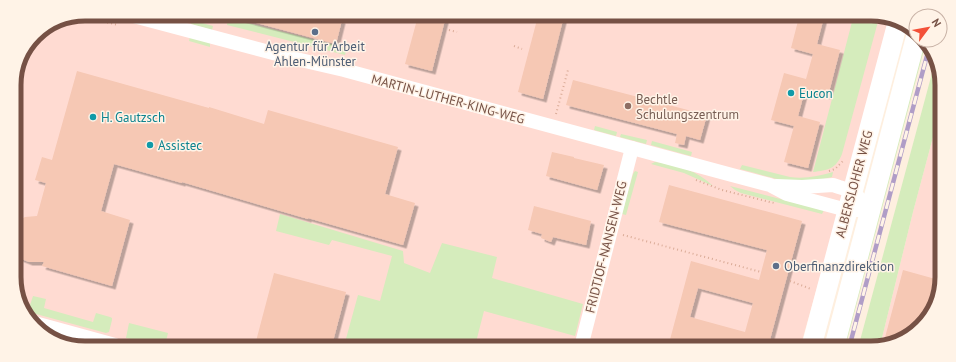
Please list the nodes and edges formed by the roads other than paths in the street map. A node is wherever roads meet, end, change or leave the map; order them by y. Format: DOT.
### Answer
graph roads {
  1 [pos="152,21"];
  2 [pos="896,27"];
  3 [pos="913,48"];
  4 [pos="632,148"];
  5 [pos="770,186"];
  6 [pos="852,191"];
  7 [pos="847,210"];
  8 [pos="871,210"];
  9 [pos="43,325"];
  10 [pos="104,341"];
  11 [pos="583,341"];
  12 [pos="813,341"];
  13 [pos="836,341"];
  1 -- 4 [label="street, MARTIN-LUTHER-KING-WEG"];
  2 -- 6 [label="main road, ALBERSLOHER WEG"];
  3 -- 8 [label="main road, ALBERSLOHER WEG"];
  4 -- 5 [label="street, MARTIN-LUTHER-KING-WEG"];
  4 -- 11 [label="street, FRIDTJOF-NANSEN-WEG"];
  5 -- 6 [label="street, MARTIN-LUTHER-KING-WEG"];
  5 -- 7 [label="street, MARTIN-LUTHER-KING-WEG"];
  6 -- 7 [label="main road, ALBERSLOHER WEG"];
  6 -- 8 [label="street, MARTIN-LUTHER-KING-WEG"];
  7 -- 8 [label="street, MARTIN-LUTHER-KING-WEG"];
  7 -- 12 [label="main road, ALBERSLOHER WEG"];
  8 -- 13 [label="main road, ALBERSLOHER WEG"];
  9 -- 10 [label="street"];
}
